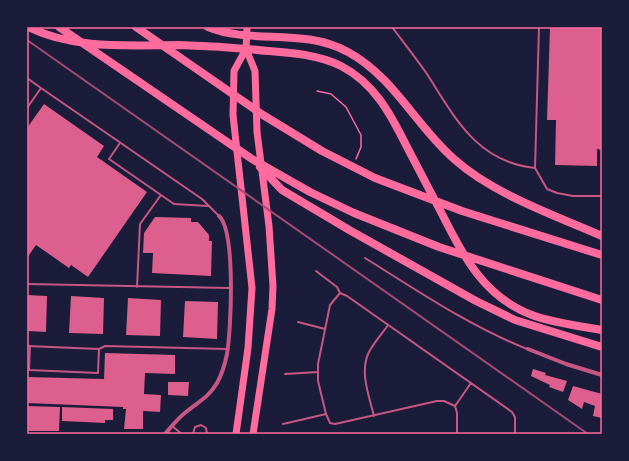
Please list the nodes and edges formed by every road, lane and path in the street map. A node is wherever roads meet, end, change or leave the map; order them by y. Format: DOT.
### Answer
graph roads {
  1 [pos="28,27"];
  2 [pos="60,27"];
  3 [pos="136,27"];
  4 [pos="208,27"];
  5 [pos="392,27"];
  6 [pos="539,27"];
  7 [pos="247,31"];
  8 [pos="246,49"];
  9 [pos="27,78"];
  10 [pos="41,88"];
  11 [pos="317,91"];
  12 [pos="27,108"];
  13 [pos="120,143"];
  14 [pos="252,159"];
  15 [pos="353,166"];
  16 [pos="535,168"];
  17 [pos="161,195"];
  18 [pos="602,196"];
  19 [pos="208,206"];
  20 [pos="219,216"];
  21 [pos="602,236"];
  22 [pos="602,255"];
  23 [pos="365,258"];
  24 [pos="316,271"];
  25 [pos="27,284"];
  26 [pos="137,287"];
  27 [pos="232,288"];
  28 [pos="340,293"];
  29 [pos="602,300"];
  30 [pos="298,322"];
  31 [pos="388,325"];
  32 [pos="324,328"];
  33 [pos="602,330"];
  34 [pos="28,346"];
  35 [pos="602,347"];
  36 [pos="99,349"];
  37 [pos="228,349"];
  38 [pos="528,349"];
  39 [pos="318,372"];
  40 [pos="285,374"];
  41 [pos="602,375"];
  42 [pos="471,383"];
  43 [pos="455,406"];
  44 [pos="326,414"];
  45 [pos="374,416"];
  46 [pos="283,424"];
  47 [pos="172,426"];
  48 [pos="165,434"];
  49 [pos="182,434"];
  50 [pos="193,434"];
  51 [pos="207,434"];
  52 [pos="236,434"];
  53 [pos="253,434"];
  54 [pos="457,434"];
  55 [pos="515,434"];
  1 -- 8 [label="highway"];
  2 -- 14 [label="highway"];
  3 -- 15 [label="highway"];
  4 -- 7 [label="highway"];
  5 -- 16 [label="lane"];
  6 -- 16 [label="lane"];
  7 -- 8 [label="main road"];
  7 -- 21 [label="highway"];
  8 -- 33 [label="highway"];
  8 -- 52 [label="main road"];
  8 -- 53 [label="main road"];
  9 -- 10 [label="lane"];
  10 -- 12 [label="lane"];
  10 -- 13 [label="lane"];
  11 -- 15 [label="path"];
  13 -- 17 [label="lane"];
  13 -- 19 [label="lane"];
  14 -- 29 [label="highway"];
  14 -- 35 [label="highway"];
  15 -- 22 [label="highway"];
  16 -- 18 [label="lane"];
  17 -- 19 [label="lane"];
  17 -- 26 [label="lane"];
  19 -- 20 [label="lane"];
  20 -- 27 [label="street"];
  23 -- 38 [label="lane"];
  24 -- 28 [label="lane"];
  25 -- 26 [label="lane"];
  26 -- 27 [label="lane"];
  27 -- 37 [label="street"];
  28 -- 31 [label="lane"];
  28 -- 32 [label="lane"];
  30 -- 32 [label="lane"];
  31 -- 42 [label="lane"];
  31 -- 45 [label="lane"];
  32 -- 39 [label="lane"];
  34 -- 36 [label="lane"];
  34 -- 36 [label="lane"];
  36 -- 37 [label="lane"];
  37 -- 47 [label="street"];
  38 -- 41 [label="street"];
  39 -- 40 [label="lane"];
  39 -- 44 [label="lane"];
  42 -- 43 [label="lane"];
  42 -- 55 [label="lane"];
  43 -- 45 [label="lane"];
  43 -- 54 [label="lane"];
  44 -- 45 [label="lane"];
  44 -- 46 [label="lane"];
  47 -- 48 [label="street"];
  47 -- 49 [label="lane"];
  50 -- 51 [label="lane"];
}
